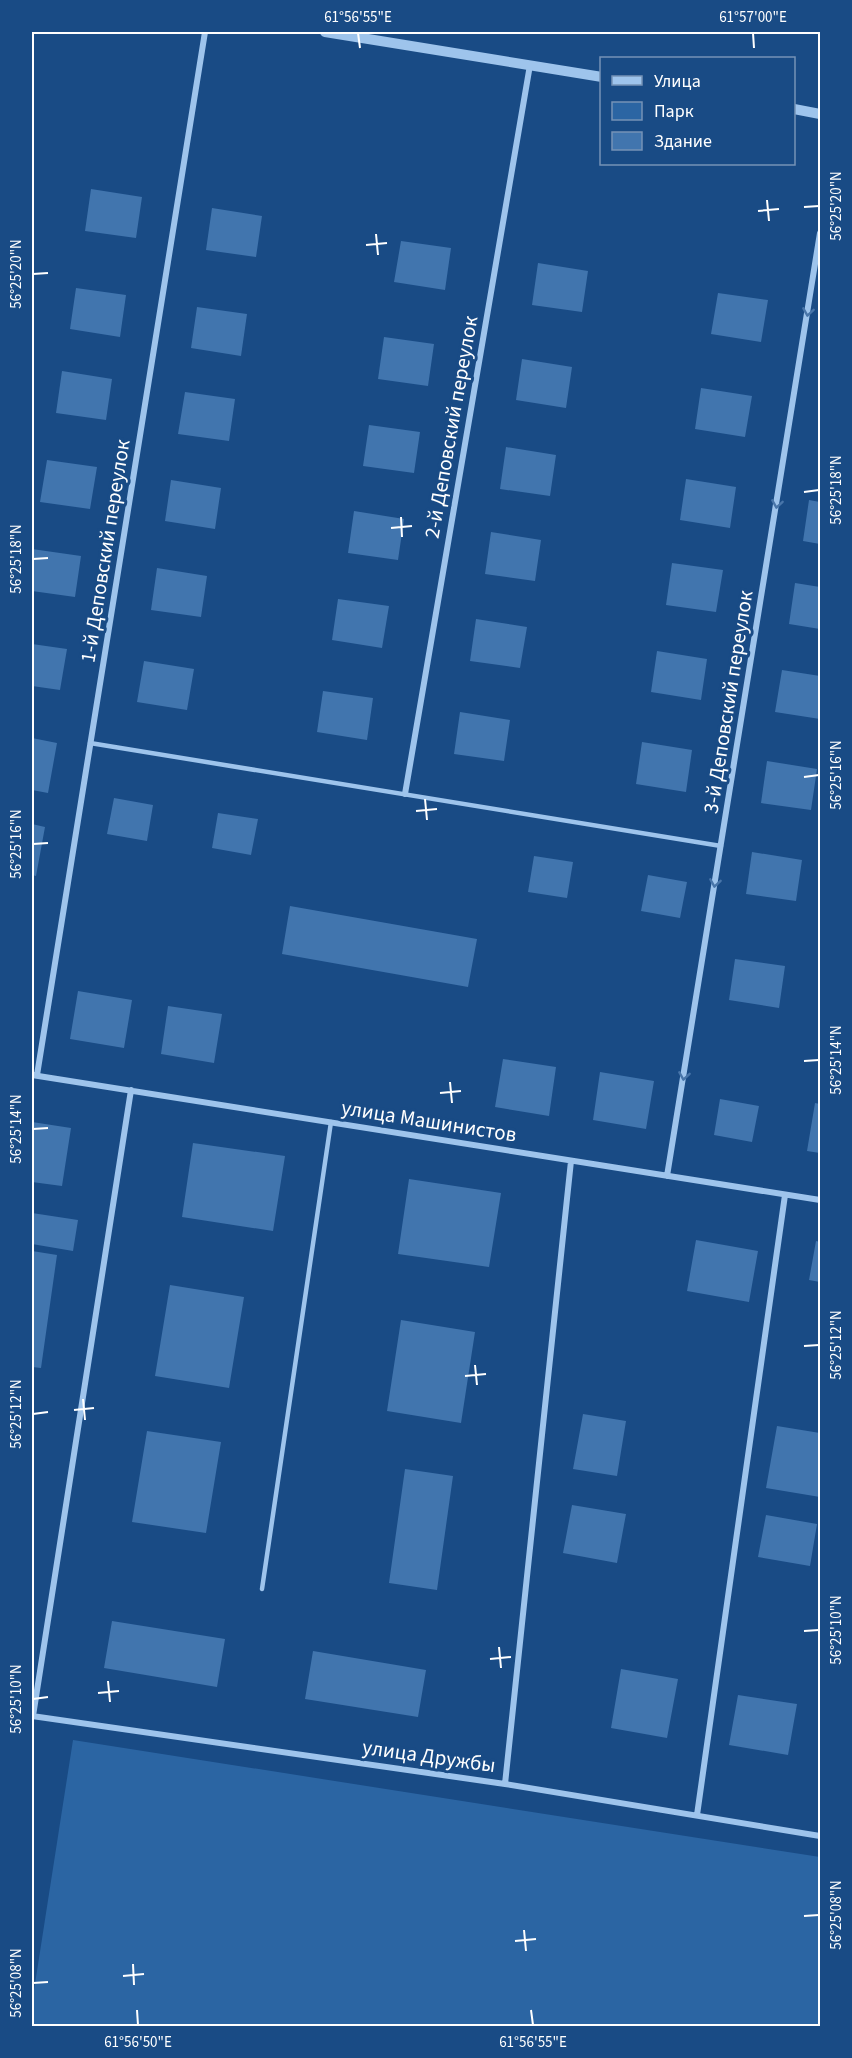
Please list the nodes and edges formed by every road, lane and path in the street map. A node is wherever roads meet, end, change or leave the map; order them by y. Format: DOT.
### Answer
graph roads {
  1 [pos="205,32"];
  2 [pos="325,32"];
  3 [pos="530,65"];
  4 [pos="600,77"];
  5 [pos="795,109"];
  6 [pos="820,114"];
  7 [pos="820,233"];
  8 [pos="90,743"];
  9 [pos="405,794"];
  10 [pos="721,846"];
  11 [pos="34,1075"];
  12 [pos="131,1090"];
  13 [pos="331,1122"];
  14 [pos="571,1161"];
  15 [pos="667,1176"];
  16 [pos="786,1195"];
  17 [pos="820,1200"];
  18 [pos="262,1589"];
  19 [pos="32,1716"];
  20 [pos="505,1784"];
  21 [pos="697,1815"];
  22 [pos="820,1836"];
  1 -- 8 [label="street, 1-й Деповский переулок"];
  2 -- 3 [label="street"];
  3 -- 4 [label="street"];
  3 -- 9 [label="street, 2-й Деповский переулок"];
  5 -- 6 [label="street"];
  7 -- 10 [label="street, 3-й Деповский переулок, one-way"];
  8 -- 9 [label="lane"];
  8 -- 11 [label="street, 1-й Деповский переулок"];
  9 -- 10 [label="lane"];
  10 -- 15 [label="street, 3-й Деповский переулок, one-way"];
  11 -- 12 [label="street, улица Машинистов"];
  12 -- 13 [label="street, улица Машинистов"];
  12 -- 19 [label="street"];
  13 -- 14 [label="street, улица Машинистов"];
  13 -- 18 [label="lane"];
  14 -- 15 [label="street, улица Машинистов"];
  14 -- 20 [label="street"];
  15 -- 16 [label="street, улица Машинистов"];
  16 -- 17 [label="street, улица Машинистов"];
  16 -- 21 [label="street"];
  19 -- 20 [label="street, улица Дружбы"];
  20 -- 21 [label="street, улица Дружбы"];
  21 -- 22 [label="street, улица Дружбы"];
}
